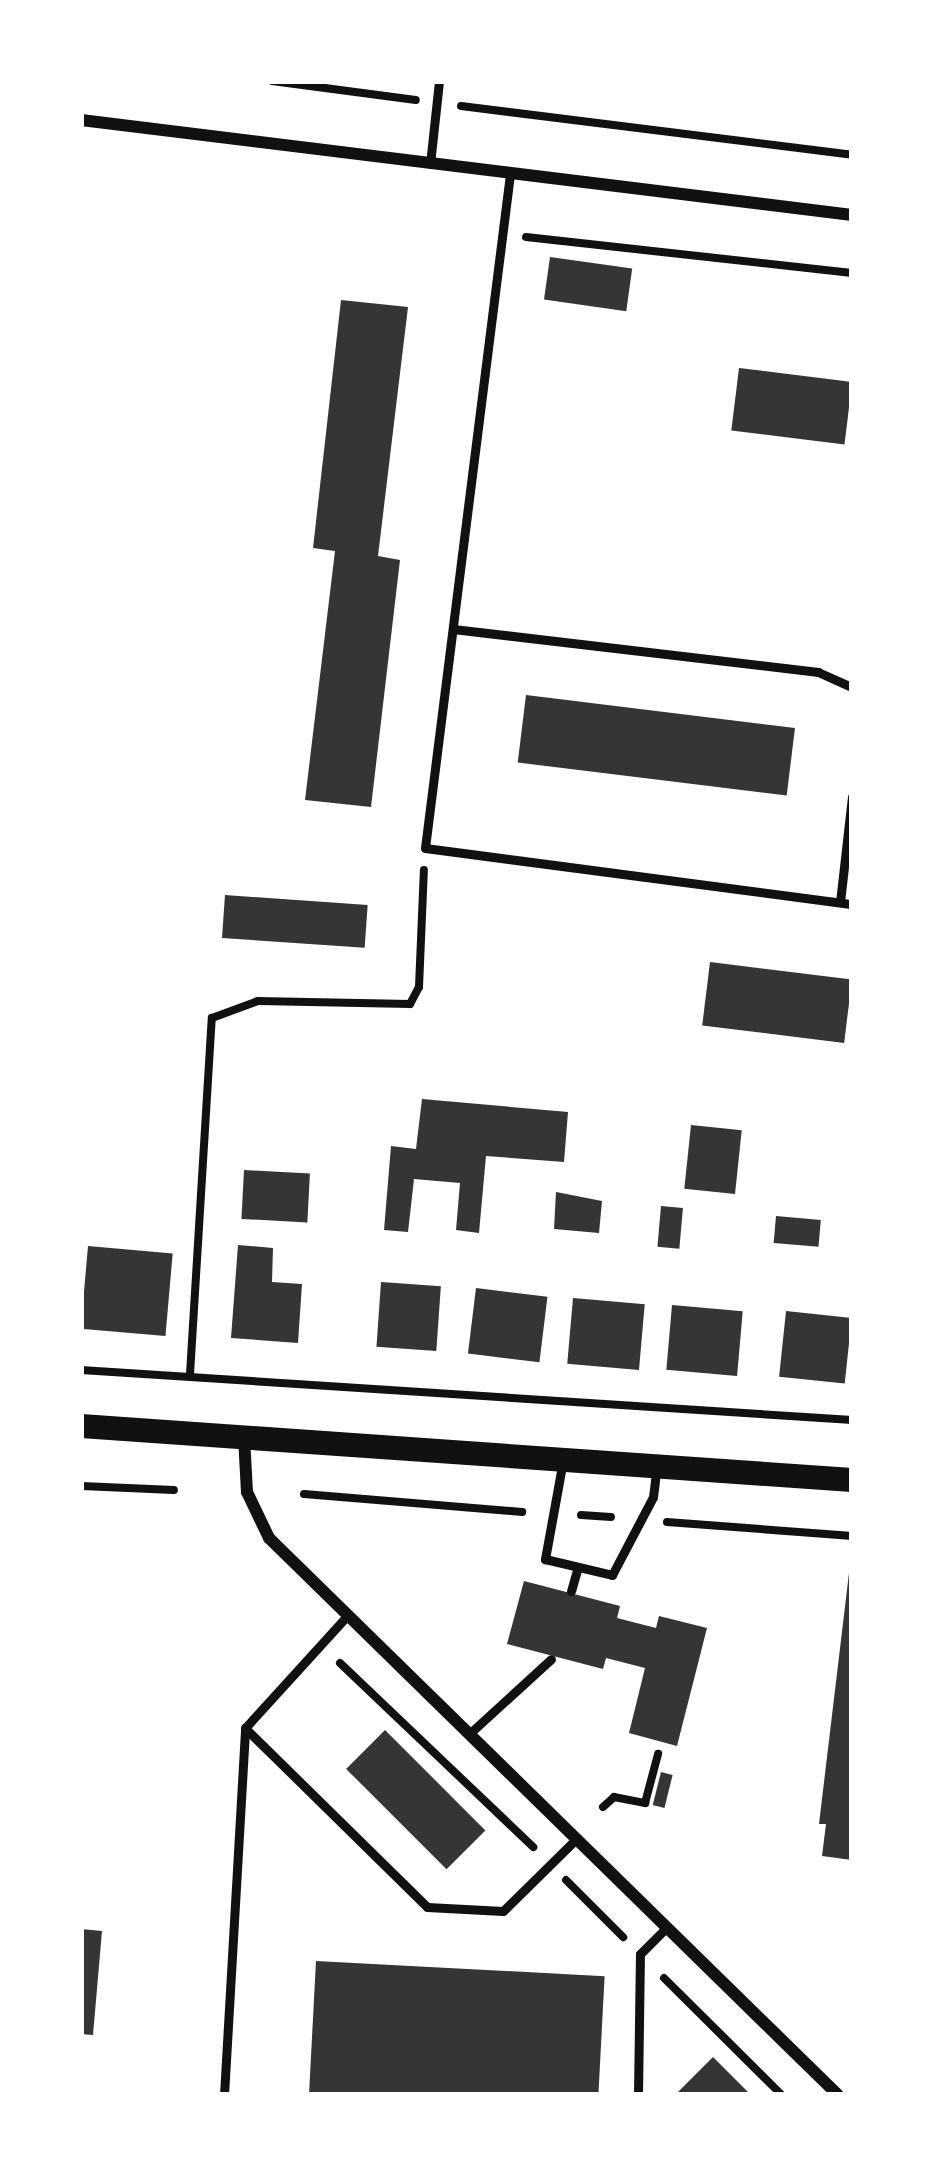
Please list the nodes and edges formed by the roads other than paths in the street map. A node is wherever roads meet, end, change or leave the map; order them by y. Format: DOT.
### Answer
graph roads {
  1 [pos="439,81"];
  2 [pos="81,120"];
  3 [pos="430,164"];
  4 [pos="510,174"];
  5 [pos="852,215"];
  6 [pos="453,628"];
  7 [pos="852,687"];
  8 [pos="852,797"];
  9 [pos="846,903"];
  10 [pos="81,1426"];
  11 [pos="244,1437"];
  12 [pos="562,1460"];
  13 [pos="657,1466"];
  14 [pos="852,1480"];
  15 [pos="578,1567"];
  16 [pos="571,1591"];
  17 [pos="346,1617"];
  18 [pos="550,1659"];
  19 [pos="245,1728"];
  20 [pos="470,1734"];
  21 [pos="576,1840"];
  22 [pos="667,1927"];
  23 [pos="224,2095"];
  24 [pos="638,2095"];
  25 [pos="838,2095"];
  1 -- 3 [label="lane"];
  2 -- 3 [label="street"];
  3 -- 4 [label="street"];
  4 -- 5 [label="street"];
  4 -- 6 [label="lane"];
  6 -- 7 [label="lane"];
  6 -- 9 [label="lane"];
  8 -- 9 [label="lane"];
  10 -- 11 [label="main road"];
  11 -- 12 [label="main road"];
  11 -- 17 [label="street"];
  12 -- 13 [label="main road"];
  12 -- 15 [label="lane"];
  13 -- 14 [label="main road"];
  13 -- 15 [label="lane"];
  15 -- 16 [label="lane"];
  17 -- 19 [label="lane"];
  17 -- 20 [label="street"];
  18 -- 20 [label="lane"];
  19 -- 21 [label="lane"];
  19 -- 23 [label="lane"];
  20 -- 21 [label="street"];
  21 -- 22 [label="street"];
  22 -- 24 [label="lane"];
  22 -- 25 [label="street"];
}
